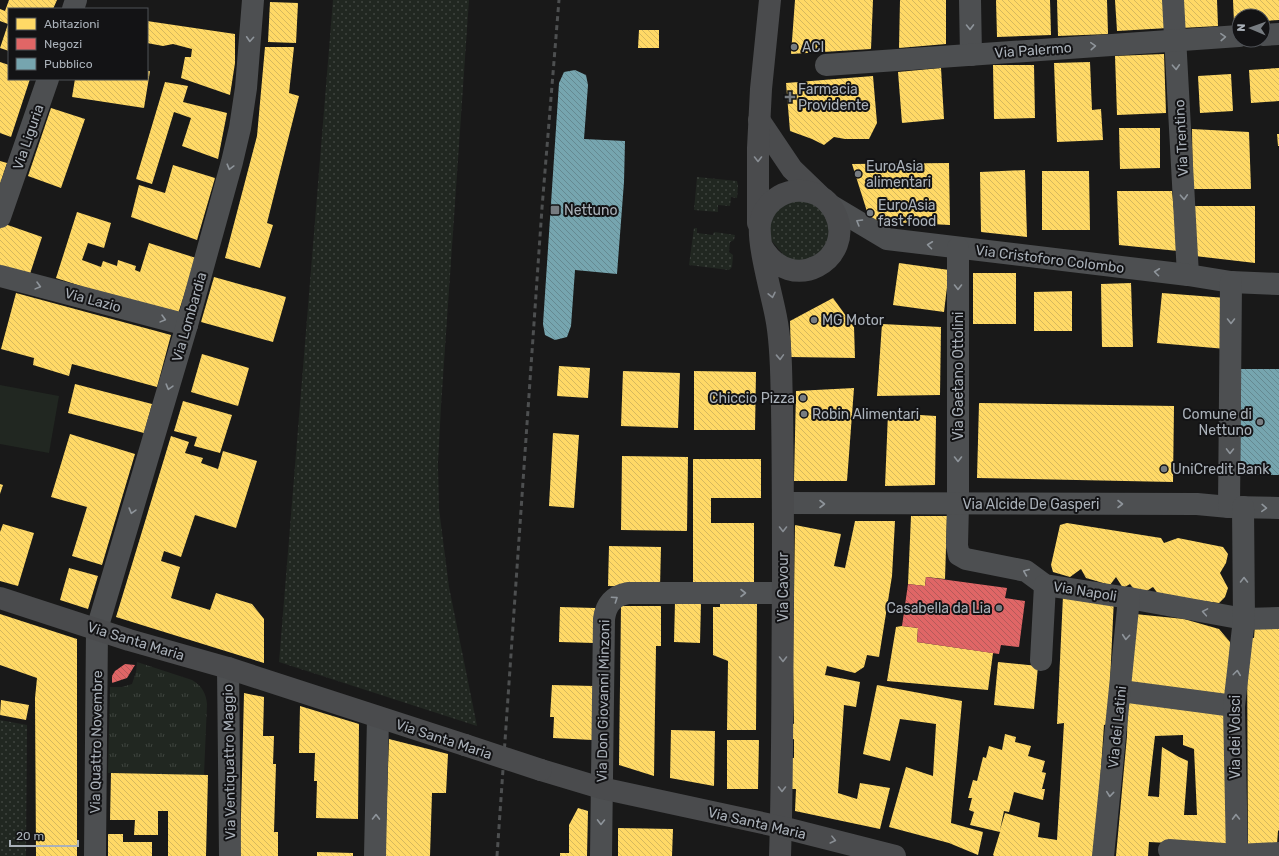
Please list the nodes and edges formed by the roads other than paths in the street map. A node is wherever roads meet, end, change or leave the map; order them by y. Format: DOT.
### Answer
graph roads {
  1 [pos="253,0"];
  2 [pos="770,0"];
  3 [pos="970,0"];
  4 [pos="1173,0"];
  5 [pos="1231,36"];
  6 [pos="1175,40"];
  7 [pos="971,54"];
  8 [pos="826,65"];
  9 [pos="48,80"];
  10 [pos="759,120"];
  11 [pos="825,200"];
  12 [pos="0,218"];
  13 [pos="760,238"];
  14 [pos="958,248"];
  15 [pos="1188,275"];
  16 [pos="0,276"];
  17 [pos="1231,282"];
  18 [pos="1279,284"];
  19 [pos="187,325"];
  20 [pos="783,503"];
  21 [pos="958,504"];
  22 [pos="1236,507"];
  23 [pos="1279,508"];
  24 [pos="1045,585"];
  25 [pos="783,593"];
  26 [pos="0,598"];
  27 [pos="1130,598"];
  28 [pos="1279,618"];
  29 [pos="1244,619"];
  30 [pos="97,629"];
  31 [pos="1041,660"];
  32 [pos="228,668"];
  33 [pos="1121,691"];
  34 [pos="1234,706"];
  35 [pos="378,718"];
  36 [pos="601,788"];
  37 [pos="781,827"];
  38 [pos="1169,850"];
  39 [pos="1279,853"];
  40 [pos="95,856"];
  41 [pos="230,856"];
  42 [pos="375,856"];
  43 [pos="601,856"];
  44 [pos="780,856"];
  45 [pos="895,856"];
  46 [pos="1103,856"];
  47 [pos="1237,856"];
  1 -- 19 [label="street, Via Lombardia, one-way"];
  2 -- 10 [label="main road, Via Cavour"];
  3 -- 7 [label="street, one-way"];
  4 -- 6 [label="street, Via Trentino"];
  6 -- 5 [label="street, Via Palermo, one-way"];
  7 -- 6 [label="street, Via Palermo, one-way"];
  6 -- 15 [label="street, Via Trentino, one-way"];
  7 -- 8 [label="street, Via Palermo"];
  9 -- 12 [label="street, Via Liguria"];
  10 -- 11 [label="main road"];
  10 -- 13 [label="main road, Via Cavour, one-way"];
  11 -- 13 [label="main road"];
  11 -- 13 [label="main road"];
  14 -- 11 [label="street, Via Cristoforo Colombo, one-way"];
  13 -- 20 [label="main road, Via Cavour, one-way"];
  15 -- 14 [label="street, Via Cristoforo Colombo, one-way"];
  14 -- 21 [label="street, Via Gaetano Ottolini, one-way"];
  15 -- 17 [label="street, Via Cristoforo Colombo"];
  16 -- 19 [label="street, Via Lazio, one-way"];
  17 -- 18 [label="street, Via Cristoforo Colombo"];
  17 -- 22 [label="street, Via dei Volsci, one-way"];
  19 -- 30 [label="street, Via Lombardia, one-way"];
  20 -- 21 [label="street, Via Alcide De Gasperi, one-way"];
  20 -- 25 [label="main road, Via Cavour, one-way"];
  21 -- 22 [label="street, Via Alcide De Gasperi, one-way"];
  24 -- 21 [label="street, Via Napoli, one-way"];
  22 -- 23 [label="street, Via Alcide De Gasperi, one-way"];
  29 -- 22 [label="street, Via dei Volsci, one-way"];
  24 -- 27 [label="street, Via Napoli"];
  24 -- 31 [label="street"];
  36 -- 25 [label="street, Via Don Giovanni Minzoni, one-way"];
  25 -- 37 [label="main road, Via Cavour, one-way"];
  26 -- 30 [label="main road, Via Santa Maria"];
  29 -- 27 [label="street, Via Napoli, one-way"];
  27 -- 33 [label="street, Via dei Latini, one-way"];
  28 -- 29 [label="street, Via Napoli"];
  34 -- 29 [label="street, Via dei Volsci, one-way"];
  30 -- 32 [label="main road, Via Santa Maria"];
  30 -- 40 [label="street, Via Quattro Novembre"];
  32 -- 35 [label="main road, Via Santa Maria"];
  32 -- 41 [label="street, Via Ventiquattro Maggio"];
  33 -- 34 [label="street"];
  33 -- 46 [label="street, Via dei Latini, one-way"];
  47 -- 34 [label="street, Via dei Volsci, one-way"];
  35 -- 36 [label="main road, Via Santa Maria, bridge"];
  42 -- 35 [label="street, one-way"];
  36 -- 37 [label="main road, Via Santa Maria"];
  36 -- 43 [label="street, Via Don Giovanni Minzoni, one-way"];
  37 -- 44 [label="main road, Via Cavour"];
  37 -- 45 [label="main road, Via Santa Maria, one-way"];
  38 -- 47 [label="street"];
  39 -- 47 [label="street"];
}
